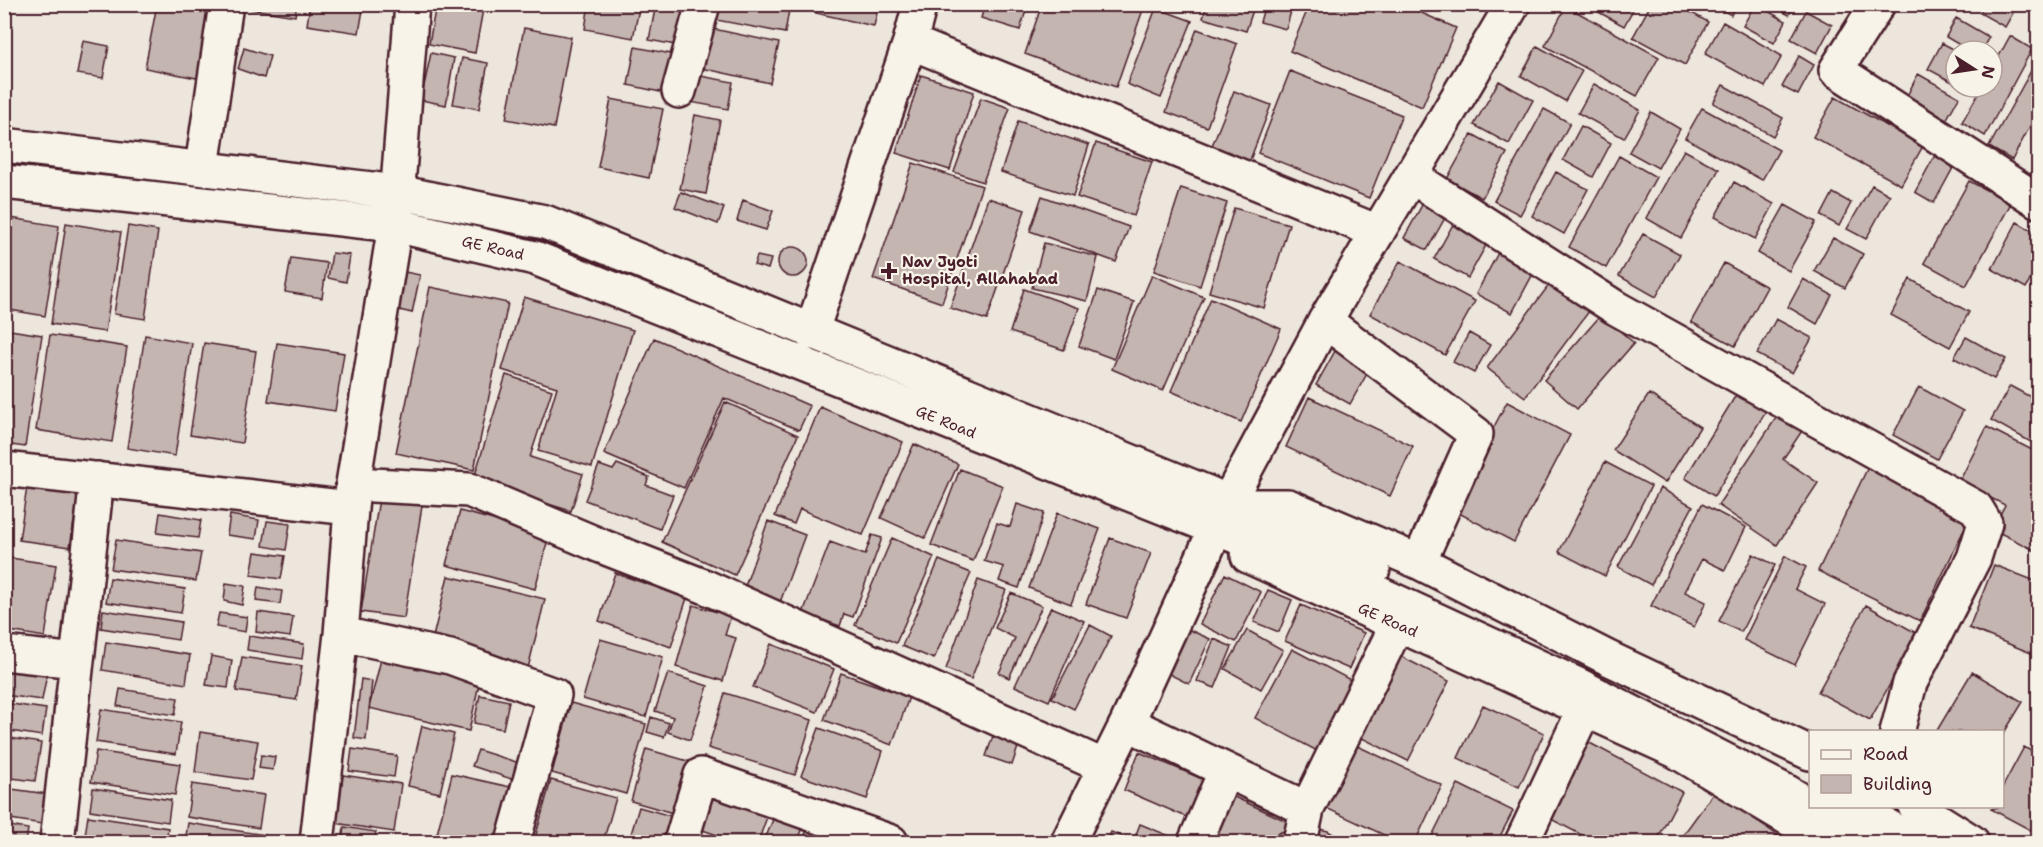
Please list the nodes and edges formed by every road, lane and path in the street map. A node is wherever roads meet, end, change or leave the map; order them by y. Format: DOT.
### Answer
graph roads {
  1 [pos="226,4"];
  2 [pos="412,4"];
  3 [pos="703,4"];
  4 [pos="920,4"];
  5 [pos="1878,4"];
  6 [pos="1502,8"];
  7 [pos="910,42"];
  8 [pos="679,91"];
  9 [pos="4,145"];
  10 [pos="202,167"];
  11 [pos="1412,176"];
  12 [pos="4,182"];
  13 [pos="2035,191"];
  14 [pos="397,192"];
  15 [pos="395,225"];
  16 [pos="1378,232"];
  17 [pos="1325,321"];
  18 [pos="811,333"];
  19 [pos="4,469"];
  20 [pos="97,479"];
  21 [pos="351,496"];
  22 [pos="1227,512"];
  23 [pos="1419,562"];
  24 [pos="1397,625"];
  25 [pos="341,634"];
  26 [pos="4,653"];
  27 [pos="76,661"];
  28 [pos="1585,708"];
  29 [pos="1127,723"];
  30 [pos="1898,730"];
  31 [pos="1809,753"];
  32 [pos="1103,766"];
  33 [pos="1225,772"];
  34 [pos="1809,782"];
  35 [pos="1809,806"];
  36 [pos="1813,808"];
  37 [pos="1854,808"];
  38 [pos="1917,808"];
  39 [pos="1307,809"];
  40 [pos="57,843"];
  41 [pos="317,843"];
  42 [pos="513,843"];
  43 [pos="681,843"];
  44 [pos="891,843"];
  45 [pos="1068,843"];
  46 [pos="1195,843"];
  47 [pos="1300,843"];
  48 [pos="1522,843"];
  49 [pos="1828,843"];
  50 [pos="1870,843"];
  51 [pos="1915,843"];
  52 [pos="1972,843"];
  1 -- 10 [label="street"];
  2 -- 14 [label="street"];
  3 -- 8 [label="street"];
  4 -- 7 [label="street"];
  5 -- 13 [label="street"];
  6 -- 11 [label="street"];
  7 -- 16 [label="street"];
  7 -- 18 [label="street"];
  9 -- 10 [label="street, GE Road"];
  10 -- 14 [label="street, GE Road"];
  11 -- 16 [label="street"];
  11 -- 30 [label="street"];
  12 -- 15 [label="street, GE Road"];
  14 -- 15 [label="street"];
  14 -- 18 [label="street, GE Road"];
  15 -- 21 [label="street"];
  15 -- 22 [label="street, GE Road"];
  16 -- 17 [label="street"];
  17 -- 22 [label="street"];
  17 -- 23 [label="street"];
  18 -- 22 [label="street, GE Road"];
  19 -- 20 [label="street"];
  20 -- 21 [label="street"];
  20 -- 27 [label="street"];
  21 -- 25 [label="street"];
  21 -- 32 [label="street"];
  22 -- 23 [label="street, GE Road"];
  22 -- 24 [label="street, GE Road"];
  22 -- 29 [label="street"];
  22 -- 34 [label="street"];
  22 -- 35 [label="street"];
  23 -- 31 [label="street, GE Road"];
  24 -- 28 [label="street, GE Road"];
  24 -- 39 [label="street"];
  25 -- 41 [label="street"];
  25 -- 42 [label="street"];
  26 -- 27 [label="street"];
  27 -- 40 [label="street"];
  28 -- 48 [label="street"];
  28 -- 49 [label="street, GE Road"];
  29 -- 32 [label="street"];
  29 -- 33 [label="street"];
  32 -- 45 [label="street"];
  33 -- 39 [label="street"];
  33 -- 46 [label="street"];
  36 -- 50 [label="street"];
  37 -- 51 [label="street"];
  38 -- 52 [label="street"];
  39 -- 47 [label="street"];
  43 -- 44 [label="street"];
}
